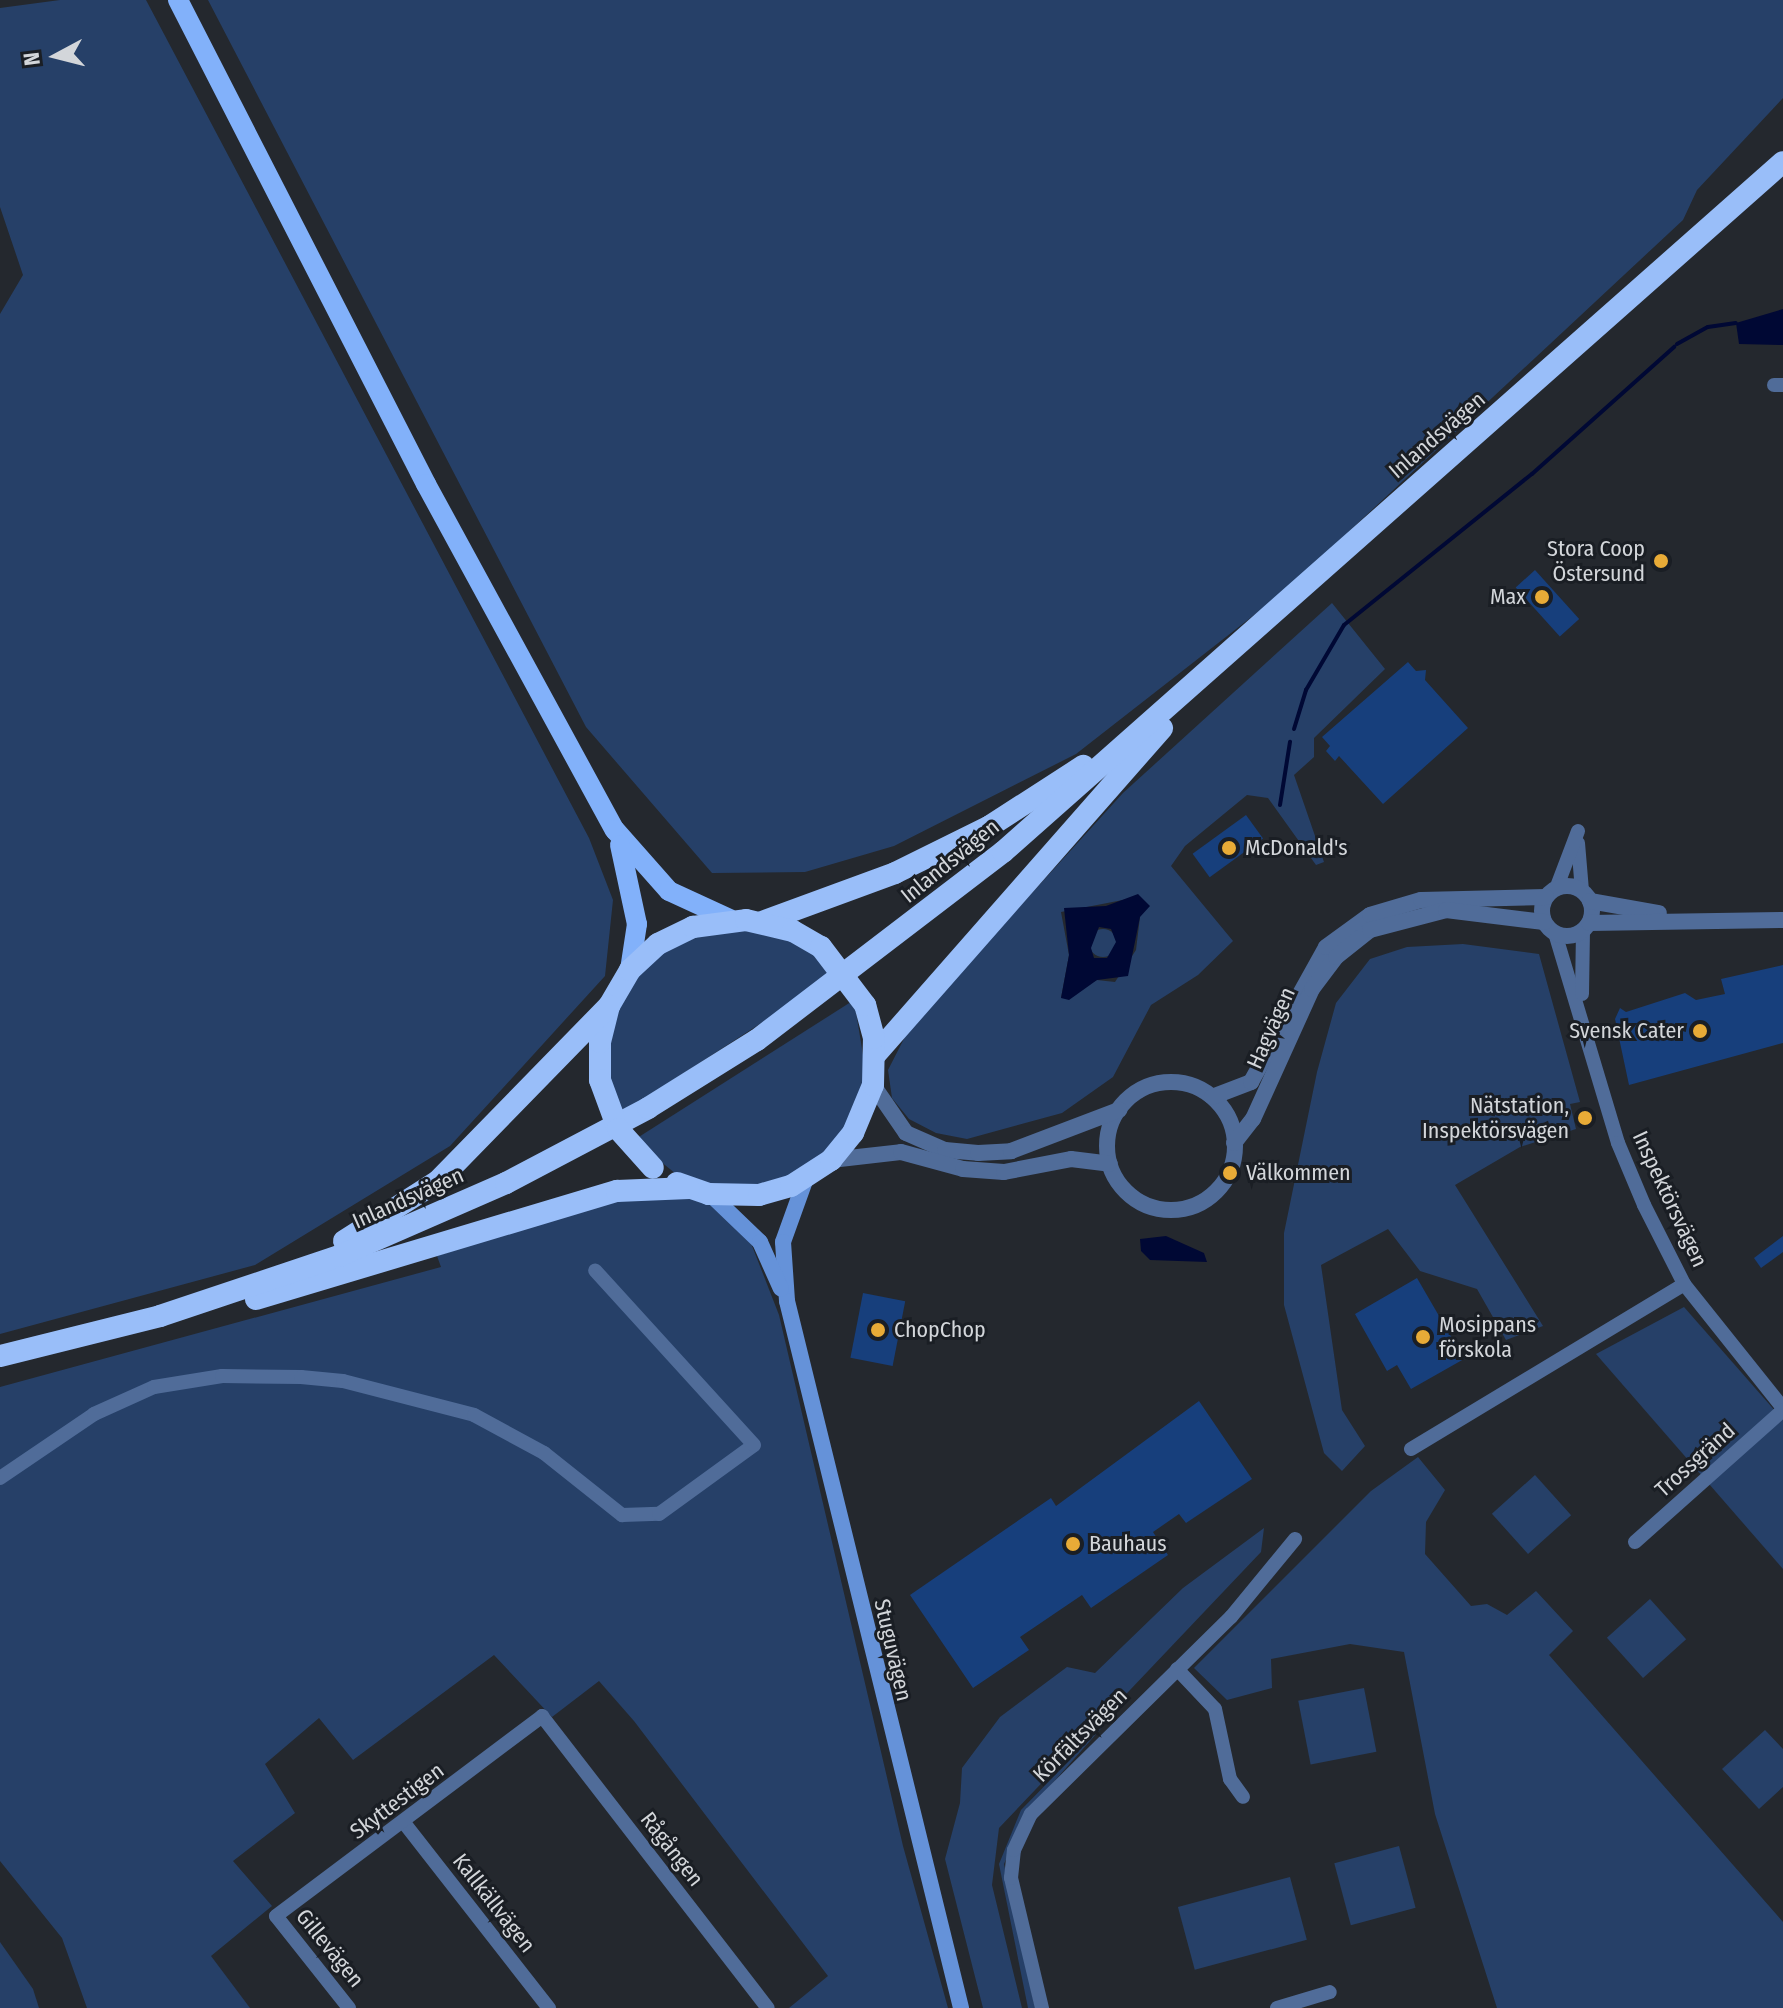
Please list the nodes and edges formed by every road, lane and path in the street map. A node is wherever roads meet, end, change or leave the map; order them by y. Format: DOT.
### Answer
graph roads {
  1 [pos="178,0"];
  2 [pos="1783,162"];
  3 [pos="1783,178"];
  4 [pos="1175,707"];
  5 [pos="615,830"];
  6 [pos="1551,893"];
  7 [pos="1586,896"];
  8 [pos="1692,918"];
  9 [pos="730,919"];
  10 [pos="1783,920"];
  11 [pos="762,922"];
  12 [pos="1586,927"];
  13 [pos="1550,928"];
  14 [pos="630,970"];
  15 [pos="609,1006"];
  16 [pos="1585,1027"];
  17 [pos="875,1055"];
  18 [pos="873,1085"];
  19 [pos="1212,1097"];
  20 [pos="1119,1110"];
  21 [pos="1234,1143"];
  22 [pos="831,1160"];
  23 [pos="1110,1164"];
  24 [pos="806,1178"];
  25 [pos="699,1191"];
  26 [pos="595,1270"];
  27 [pos="1684,1284"];
  28 [pos="246,1289"];
  29 [pos="787,1301"];
  30 [pos="220,1309"];
  31 [pos="0,1356"];
  32 [pos="0,1371"];
  33 [pos="1783,1409"];
  34 [pos="1411,1449"];
  35 [pos="0,1478"];
  36 [pos="1295,1539"];
  37 [pos="1635,1542"];
  38 [pos="1177,1669"];
  39 [pos="542,1716"];
  40 [pos="1243,1797"];
  41 [pos="405,1824"];
  42 [pos="276,1916"];
  43 [pos="1330,1992"];
  44 [pos="349,2008"];
  45 [pos="549,2008"];
  46 [pos="768,2008"];
  47 [pos="961,2008"];
  48 [pos="1042,2008"];
  49 [pos="1277,2008"];
  1 -- 5 [label="main road"];
  2 -- 4 [label="highway, Inlandsvägen"];
  3 -- 4 [label="highway, Inlandsvägen"];
  4 -- 11 [label="highway"];
  4 -- 17 [label="highway"];
  4 -- 28 [label="highway, Inlandsvägen"];
  4 -- 30 [label="highway, Inlandsvägen"];
  5 -- 9 [label="main road"];
  5 -- 14 [label="main road"];
  6 -- 7 [label="street, Hagvägen"];
  6 -- 7 [label="street"];
  6 -- 13 [label="street"];
  6 -- 19 [label="street, Hagvägen"];
  7 -- 8 [label="street"];
  7 -- 12 [label="street"];
  8 -- 10 [label="street"];
  8 -- 12 [label="street"];
  9 -- 11 [label="highway"];
  9 -- 14 [label="highway"];
  11 -- 17 [label="highway, bridge"];
  12 -- 13 [label="street, Hagvägen"];
  12 -- 16 [label="street, Inspektörsvägen"];
  13 -- 16 [label="street, Inspektörsvägen"];
  13 -- 21 [label="street, Hagvägen"];
  14 -- 15 [label="highway"];
  15 -- 25 [label="highway, bridge"];
  15 -- 28 [label="highway"];
  16 -- 27 [label="street, Inspektörsvägen"];
  17 -- 18 [label="highway"];
  18 -- 20 [label="street"];
  18 -- 22 [label="highway"];
  19 -- 20 [label="street"];
  19 -- 21 [label="street"];
  20 -- 23 [label="street"];
  21 -- 23 [label="street"];
  22 -- 23 [label="street"];
  22 -- 24 [label="highway"];
  24 -- 25 [label="highway"];
  24 -- 29 [label="main road, Stuguvägen"];
  25 -- 29 [label="main road, Stuguvägen"];
  25 -- 30 [label="highway"];
  26 -- 35 [label="street"];
  27 -- 33 [label="street, Inspektörsvägen"];
  27 -- 34 [label="street"];
  28 -- 31 [label="highway, Inlandsvägen"];
  29 -- 47 [label="main road, Stuguvägen"];
  30 -- 32 [label="highway, Inlandsvägen"];
  33 -- 37 [label="street, Trossgränd"];
  36 -- 38 [label="street, Körfältsvägen"];
  38 -- 40 [label="street"];
  38 -- 48 [label="street, Körfältsvägen"];
  39 -- 41 [label="street, Skyttestigen"];
  39 -- 46 [label="street, Rågången"];
  41 -- 42 [label="street, Skyttestigen"];
  41 -- 45 [label="street, Kallkällvägen"];
  42 -- 44 [label="street, Gillevägen"];
  43 -- 49 [label="street"];
}
